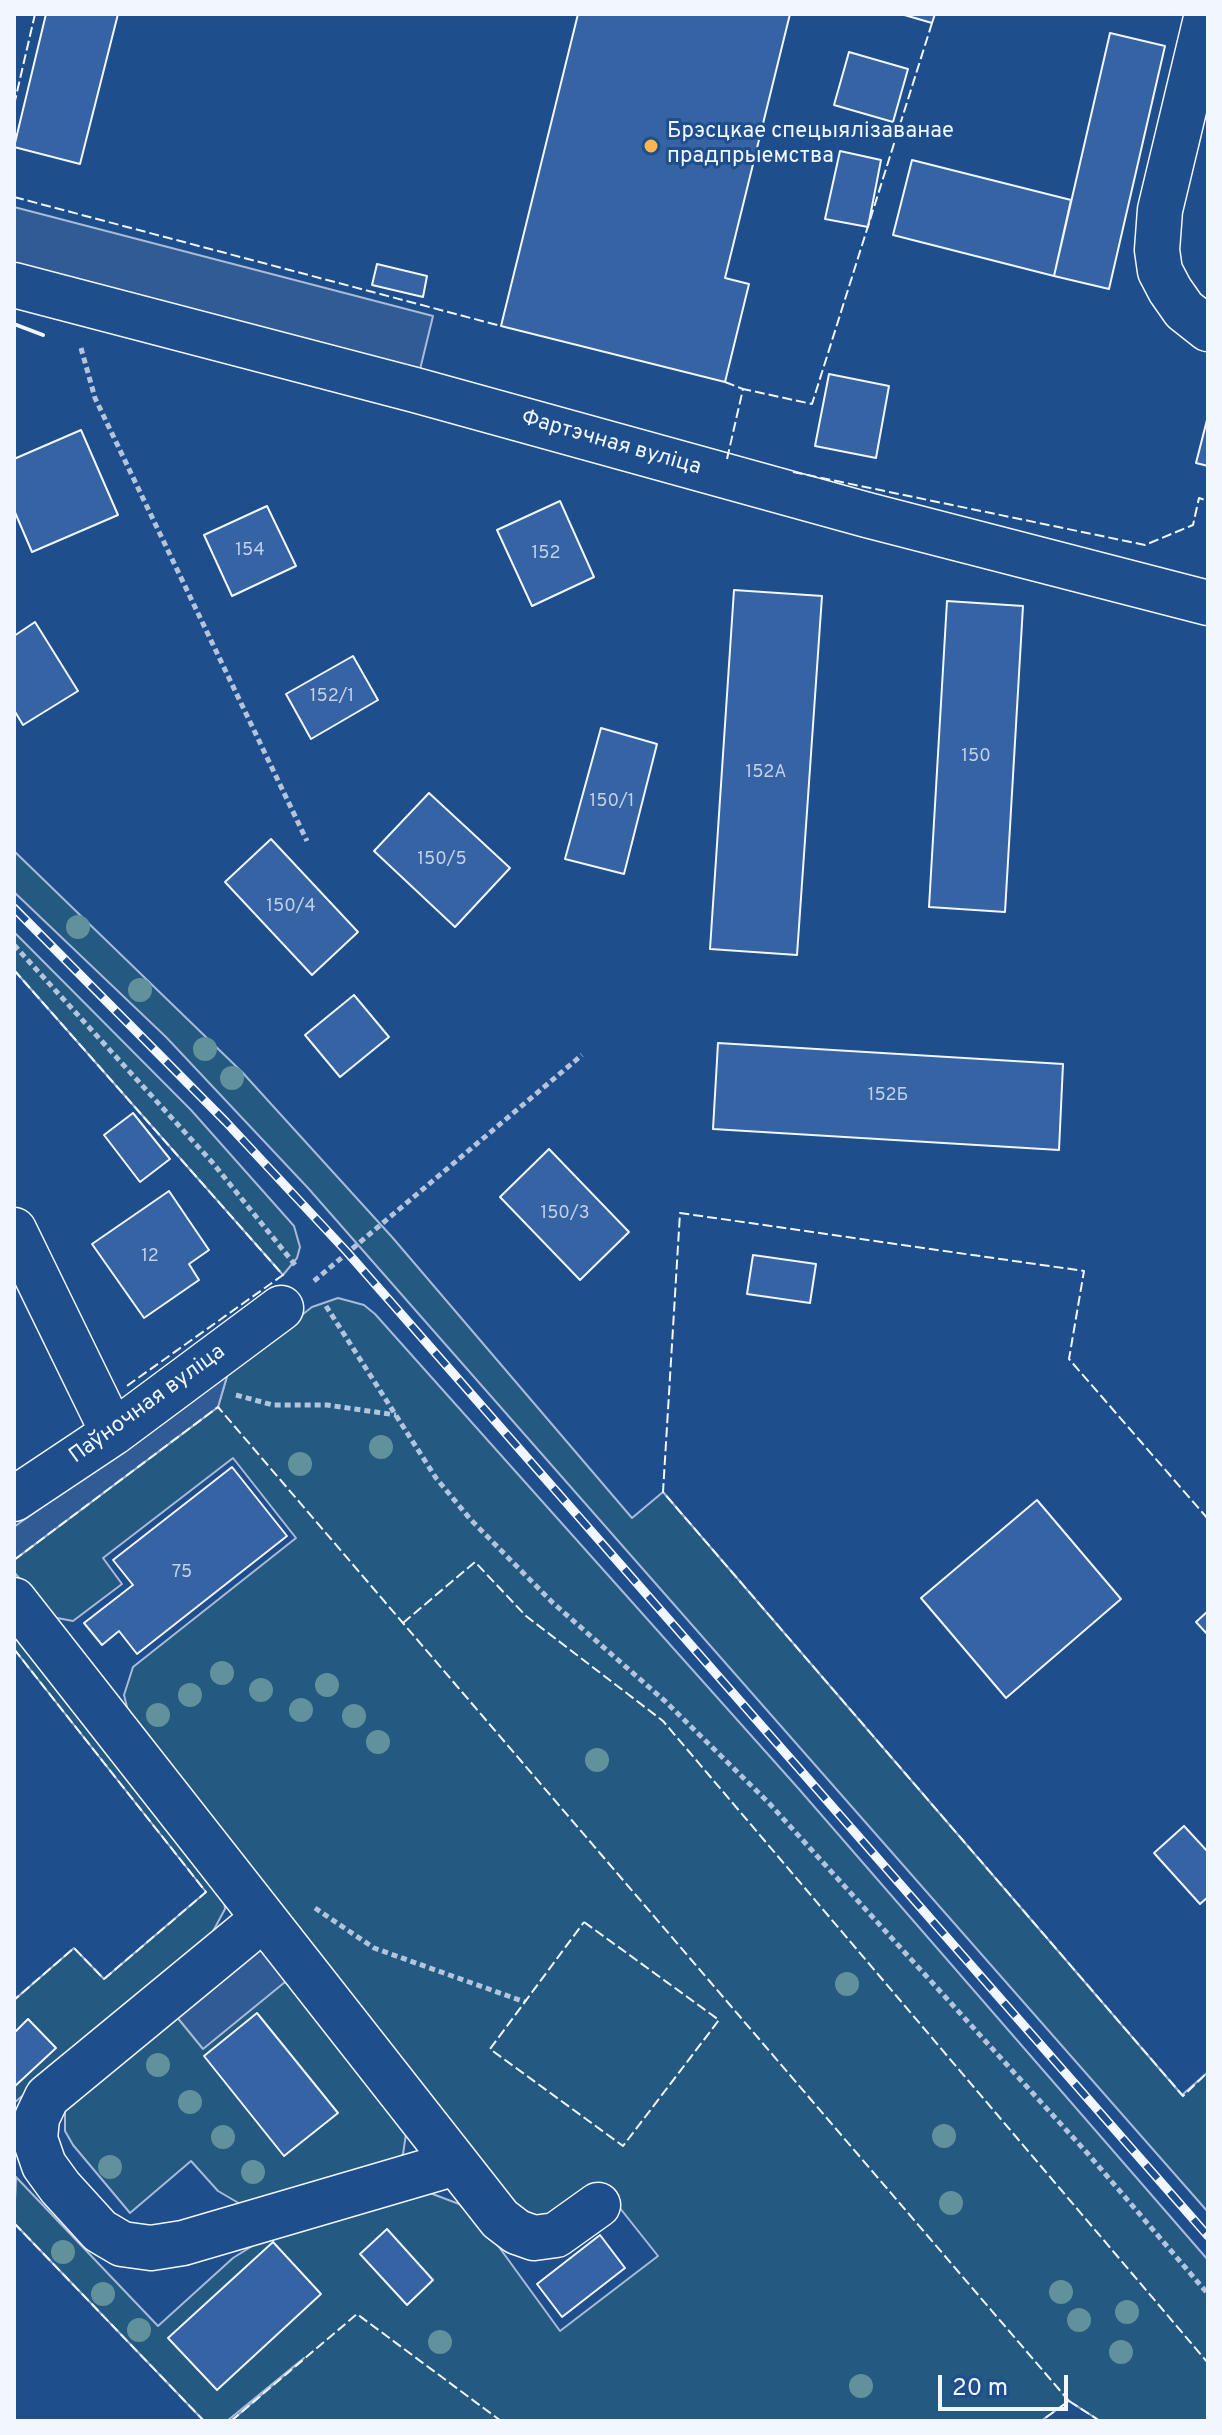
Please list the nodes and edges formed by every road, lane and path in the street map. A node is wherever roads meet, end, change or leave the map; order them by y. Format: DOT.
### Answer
graph roads {
  1 [pos="1207,14"];
  2 [pos="14,285"];
  3 [pos="83,303"];
  4 [pos="1208,329"];
  5 [pos="1208,603"];
  6 [pos="307,841"];
  7 [pos="14,945"];
  8 [pos="582,1055"];
  9 [pos="14,1230"];
  10 [pos="296,1296"];
  11 [pos="193,1373"];
  12 [pos="397,1415"];
  13 [pos="113,1433"];
  14 [pos="14,1499"];
  15 [pos="14,1600"];
  16 [pos="302,1898"];
  17 [pos="263,1919"];
  18 [pos="525,2002"];
  19 [pos="456,2163"];
  20 [pos="598,2205"];
  21 [pos="1208,2294"];
  1 -- 4 [label="street"];
  2 -- 3 [label="street, Фартэчная вуліца"];
  3 -- 5 [label="street, Фартэчная вуліца"];
  3 -- 6 [label="path"];
  7 -- 10 [label="path"];
  8 -- 10 [label="path"];
  9 -- 13 [label="street"];
  10 -- 11 [label="street, Паўночная вуліца"];
  10 -- 12 [label="path"];
  11 -- 12 [label="path"];
  11 -- 13 [label="street, Паўночная вуліца"];
  12 -- 21 [label="path"];
  13 -- 14 [label="street, Паўночная вуліца"];
  15 -- 17 [label="street"];
  16 -- 18 [label="path"];
  17 -- 19 [label="street"];
  17 -- 19 [label="street"];
  19 -- 20 [label="street"];
}
